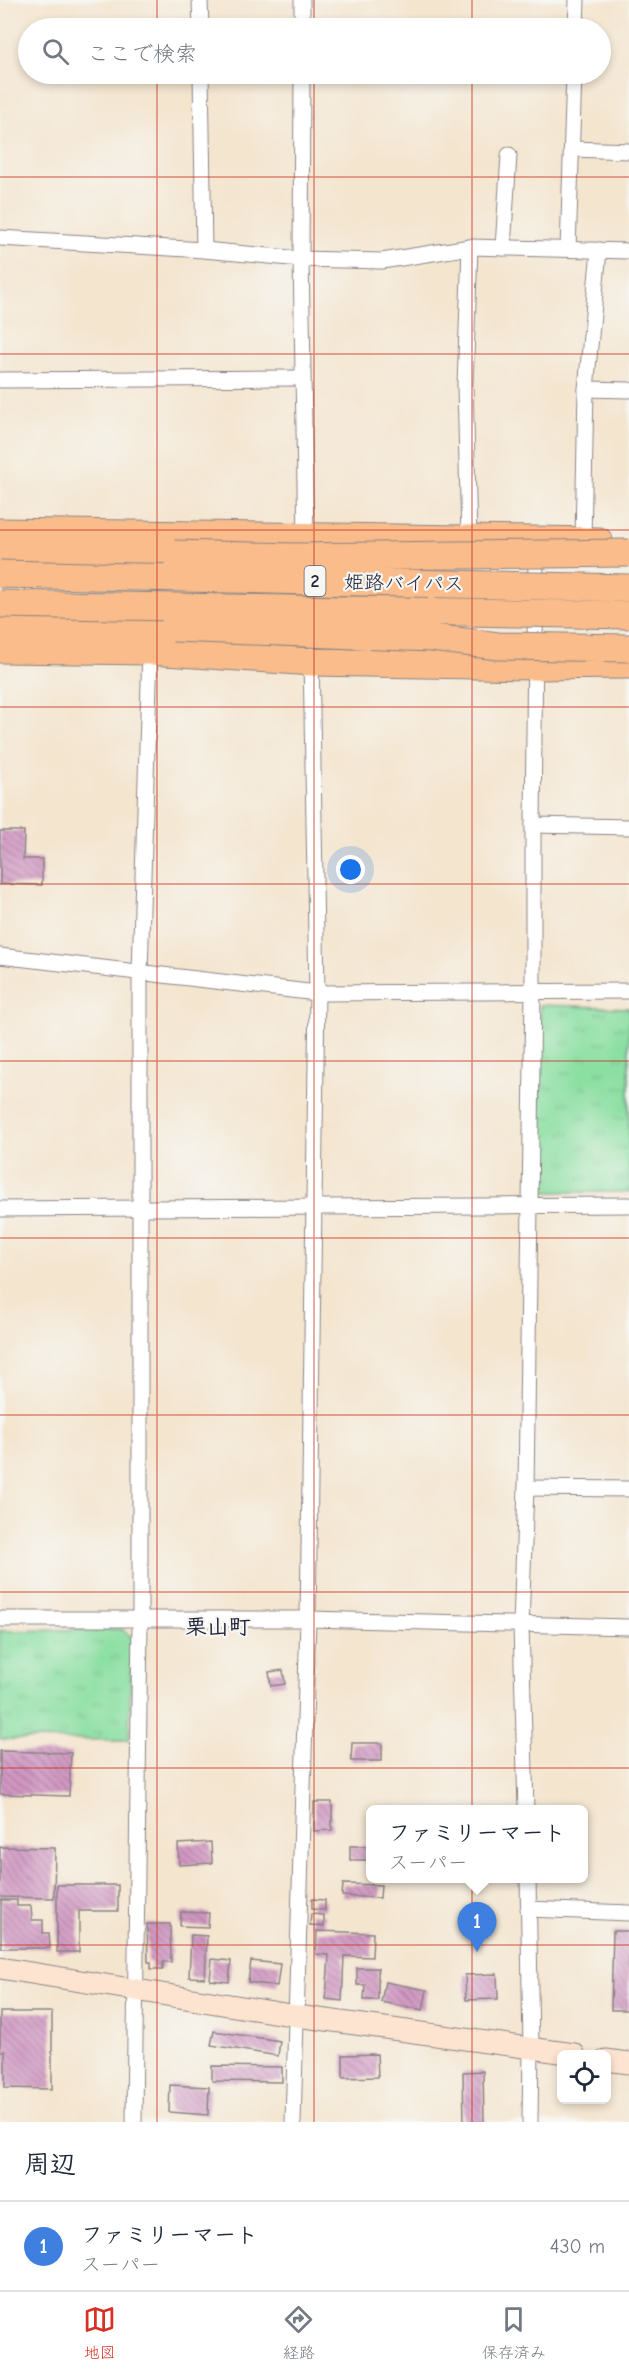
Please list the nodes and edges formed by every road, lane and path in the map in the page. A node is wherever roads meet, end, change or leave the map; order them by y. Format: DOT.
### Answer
graph roads {
  1 [pos="200,0"];
  2 [pos="302,0"];
  3 [pos="577,0"];
  4 [pos="201,18"];
  5 [pos="302,18"];
  6 [pos="576,18"];
  7 [pos="201,84"];
  8 [pos="302,84"];
  9 [pos="574,84"];
  10 [pos="572,149"];
  11 [pos="629,151"];
  12 [pos="509,155"];
  13 [pos="0,238"];
  14 [pos="470,248"];
  15 [pos="503,248"];
  16 [pos="568,249"];
  17 [pos="204,250"];
  18 [pos="599,250"];
  19 [pos="629,251"];
  20 [pos="301,259"];
  21 [pos="302,378"];
  22 [pos="0,381"];
  23 [pos="586,389"];
  24 [pos="629,390"];
  25 [pos="0,532"];
  26 [pos="306,535"];
  27 [pos="469,538"];
  28 [pos="536,540"];
  29 [pos="583,541"];
  30 [pos="629,542"];
  31 [pos="0,551"];
  32 [pos="629,553"];
  33 [pos="441,555"];
  34 [pos="629,568"];
  35 [pos="0,574"];
  36 [pos="629,588"];
  37 [pos="0,604"];
  38 [pos="629,615"];
  39 [pos="0,627"];
  40 [pos="629,634"];
  41 [pos="432,638"];
  42 [pos="629,648"];
  43 [pos="0,650"];
  44 [pos="150,651"];
  45 [pos="312,662"];
  46 [pos="629,665"];
  47 [pos="534,666"];
  48 [pos="532,825"];
  49 [pos="629,827"];
  50 [pos="0,956"];
  51 [pos="140,972"];
  52 [pos="534,991"];
  53 [pos="629,991"];
  54 [pos="317,993"];
  55 [pos="529,1205"];
  56 [pos="629,1205"];
  57 [pos="314,1206"];
  58 [pos="0,1209"];
  59 [pos="141,1209"];
  60 [pos="526,1488"];
  61 [pos="629,1489"];
  62 [pos="0,1619"];
  63 [pos="308,1619"];
  64 [pos="140,1620"];
  65 [pos="521,1624"];
  66 [pos="629,1627"];
  67 [pos="526,1805"];
  68 [pos="528,1883"];
  69 [pos="528,1909"];
  70 [pos="629,1913"];
  71 [pos="0,1968"];
  72 [pos="136,1990"];
  73 [pos="297,2016"];
  74 [pos="531,2048"];
  75 [pos="557,2052"];
  76 [pos="611,2061"];
  77 [pos="629,2063"];
  78 [pos="134,2122"];
  79 [pos="293,2122"];
  80 [pos="530,2122"];
  1 -- 4 [label="street"];
  2 -- 5 [label="street"];
  3 -- 6 [label="street"];
  7 -- 17 [label="street"];
  8 -- 20 [label="street"];
  9 -- 10 [label="street"];
  10 -- 11 [label="street"];
  10 -- 16 [label="street"];
  12 -- 15 [label="street"];
  13 -- 17 [label="street"];
  14 -- 15 [label="street"];
  14 -- 20 [label="street"];
  14 -- 27 [label="street"];
  15 -- 16 [label="street"];
  16 -- 18 [label="street"];
  17 -- 20 [label="street"];
  18 -- 19 [label="street"];
  18 -- 23 [label="street"];
  20 -- 21 [label="street"];
  21 -- 22 [label="street"];
  21 -- 26 [label="street"];
  23 -- 24 [label="street"];
  23 -- 29 [label="street"];
  25 -- 26 [label="highway"];
  26 -- 27 [label="highway"];
  26 -- 45 [label="street"];
  27 -- 28 [label="highway"];
  28 -- 29 [label="highway"];
  28 -- 47 [label="street"];
  29 -- 30 [label="highway"];
  31 -- 33 [label="highway, bridge"];
  32 -- 33 [label="highway, bridge"];
  33 -- 34 [label="highway, bridge"];
  35 -- 36 [label="highway, 姫路バイパス / 2, bridge"];
  37 -- 38 [label="highway, 姫路バイパス / 2, bridge"];
  39 -- 41 [label="highway, bridge"];
  40 -- 41 [label="highway, bridge"];
  41 -- 42 [label="highway, bridge"];
  43 -- 44 [label="highway"];
  44 -- 45 [label="highway"];
  44 -- 51 [label="street"];
  45 -- 47 [label="highway"];
  45 -- 54 [label="street"];
  46 -- 47 [label="highway"];
  47 -- 48 [label="street"];
  48 -- 49 [label="street"];
  48 -- 52 [label="street"];
  50 -- 51 [label="street"];
  51 -- 54 [label="street"];
  51 -- 59 [label="street"];
  52 -- 53 [label="street"];
  52 -- 54 [label="street"];
  52 -- 55 [label="street"];
  54 -- 57 [label="street"];
  55 -- 56 [label="street"];
  55 -- 57 [label="street"];
  55 -- 60 [label="street"];
  57 -- 59 [label="street"];
  57 -- 63 [label="street"];
  58 -- 59 [label="street"];
  59 -- 64 [label="street"];
  60 -- 61 [label="street"];
  60 -- 65 [label="street"];
  62 -- 64 [label="street"];
  63 -- 64 [label="street"];
  63 -- 65 [label="street"];
  63 -- 73 [label="street"];
  64 -- 72 [label="street"];
  65 -- 66 [label="street"];
  65 -- 67 [label="street"];
  68 -- 69 [label="street"];
  69 -- 70 [label="street"];
  69 -- 74 [label="street"];
  71 -- 72 [label="street"];
  72 -- 73 [label="street"];
  72 -- 78 [label="street"];
  73 -- 74 [label="street"];
  73 -- 79 [label="street"];
  74 -- 75 [label="street"];
  74 -- 80 [label="street"];
  76 -- 77 [label="street"];
}
